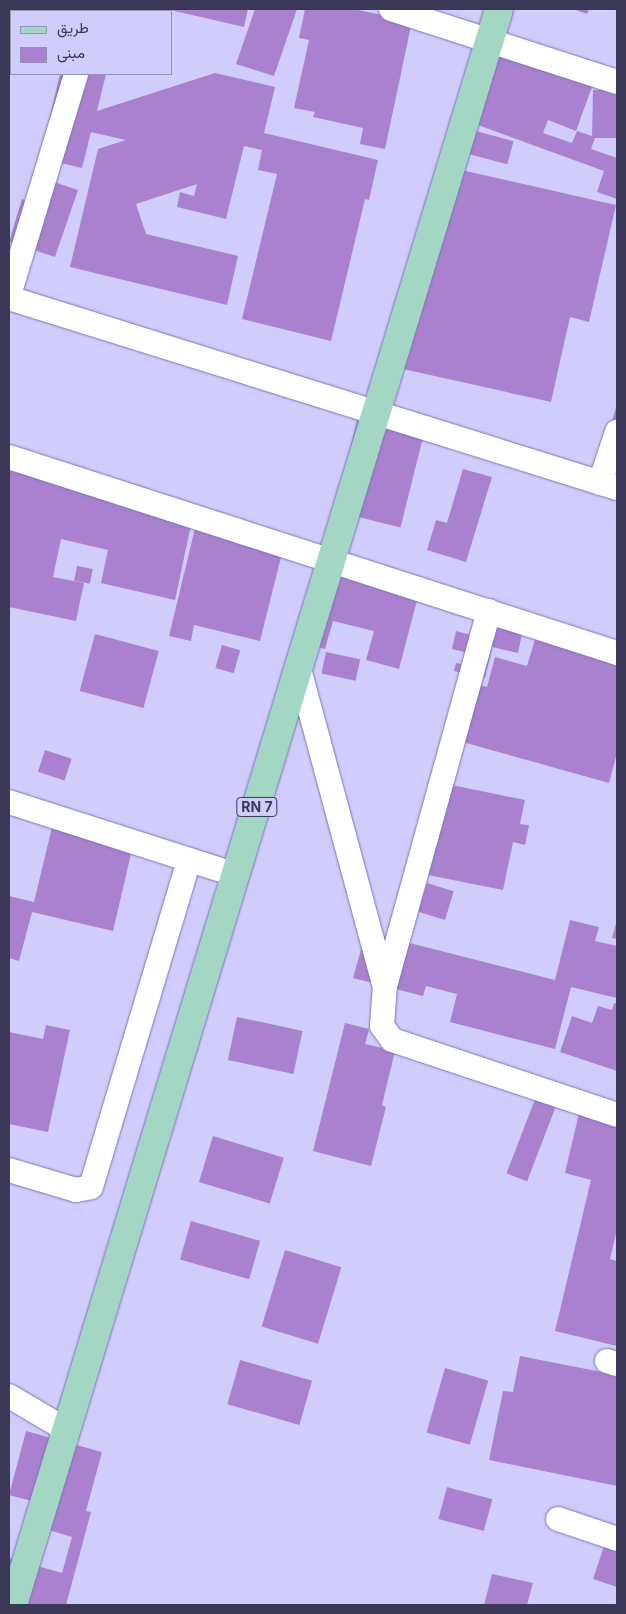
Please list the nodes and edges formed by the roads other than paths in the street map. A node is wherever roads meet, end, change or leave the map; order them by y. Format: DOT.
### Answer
graph roads {
  1 [pos="391,9"];
  2 [pos="499,9"];
  3 [pos="490,40"];
  4 [pos="76,75"];
  5 [pos="617,82"];
  6 [pos="9,297"];
  7 [pos="377,414"];
  8 [pos="617,432"];
  9 [pos="9,457"];
  10 [pos="609,486"];
  11 [pos="332,560"];
  12 [pos="490,611"];
  13 [pos="617,653"];
  14 [pos="299,669"];
  15 [pos="9,802"];
  16 [pos="189,860"];
  17 [pos="236,875"];
  18 [pos="384,984"];
  19 [pos="617,1116"];
  20 [pos="9,1170"];
  21 [pos="9,1396"];
  22 [pos="65,1429"];
  23 [pos="558,1519"];
  24 [pos="617,1539"];
  25 [pos="13,1605"];
  1 -- 3 [label="street"];
  2 -- 3 [label="main road, RN 7"];
  3 -- 5 [label="street"];
  3 -- 7 [label="main road, RN 7"];
  4 -- 6 [label="street"];
  6 -- 7 [label="street"];
  7 -- 10 [label="street"];
  7 -- 11 [label="main road, RN 7"];
  8 -- 10 [label="street"];
  9 -- 11 [label="street"];
  11 -- 12 [label="street"];
  11 -- 14 [label="main road, RN 7"];
  12 -- 13 [label="street"];
  12 -- 18 [label="street"];
  14 -- 17 [label="main road, RN 7"];
  14 -- 18 [label="street"];
  15 -- 16 [label="street"];
  16 -- 17 [label="street"];
  16 -- 20 [label="street"];
  17 -- 22 [label="main road, RN 7"];
  18 -- 19 [label="street"];
  21 -- 22 [label="street"];
  22 -- 25 [label="main road, RN 7"];
  23 -- 24 [label="street"];
}
